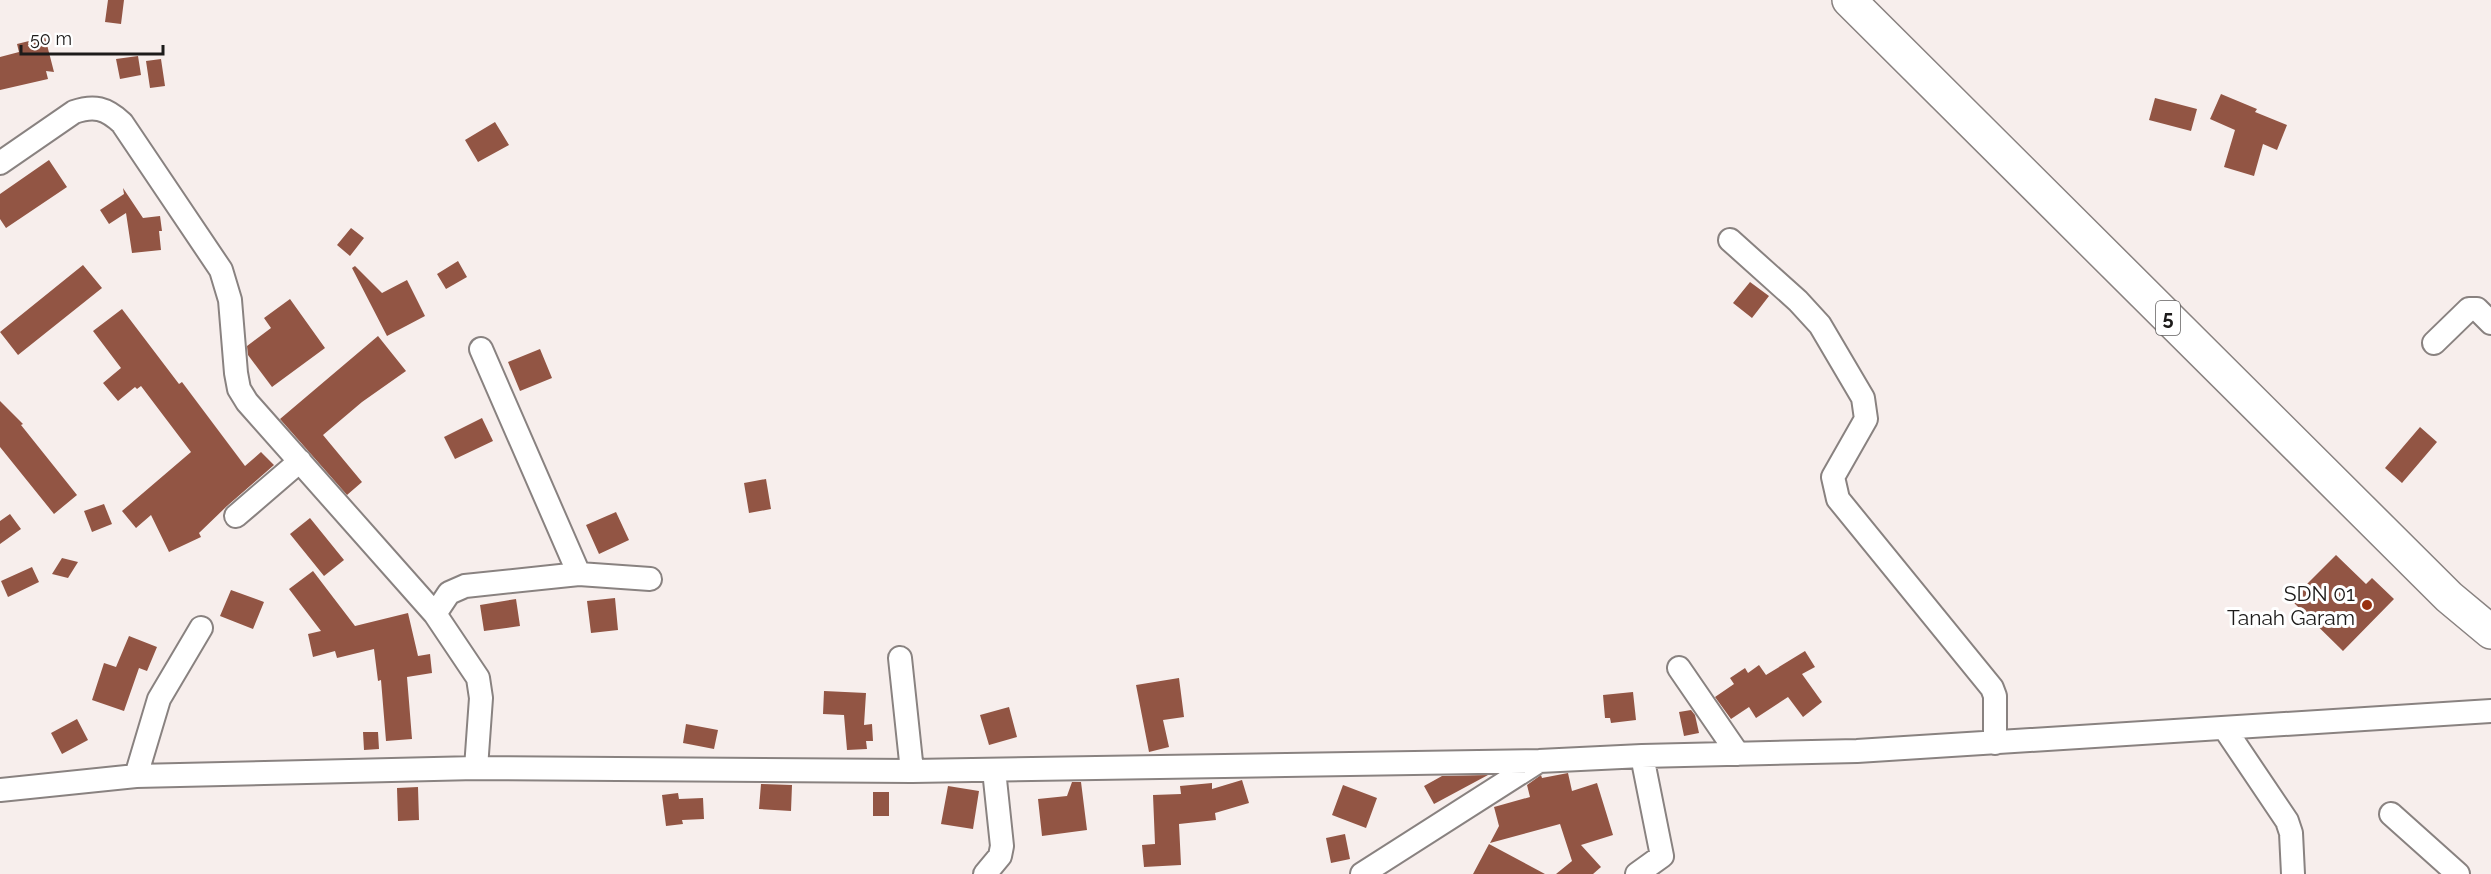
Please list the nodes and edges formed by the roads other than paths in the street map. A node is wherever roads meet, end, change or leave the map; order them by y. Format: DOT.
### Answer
graph roads {
  1 [pos="1849,0"];
  2 [pos="0,164"];
  3 [pos="1730,240"];
  4 [pos="2491,323"];
  5 [pos="2434,343"];
  6 [pos="481,349"];
  7 [pos="300,461"];
  8 [pos="236,516"];
  9 [pos="579,574"];
  10 [pos="650,579"];
  11 [pos="435,614"];
  12 [pos="201,628"];
  13 [pos="2491,632"];
  14 [pos="900,658"];
  15 [pos="1679,668"];
  16 [pos="2491,711"];
  17 [pos="2225,729"];
  18 [pos="1995,742"];
  19 [pos="1737,754"];
  20 [pos="1642,756"];
  21 [pos="1539,761"];
  22 [pos="476,768"];
  23 [pos="993,770"];
  24 [pos="912,771"];
  25 [pos="136,776"];
  26 [pos="0,790"];
  27 [pos="2391,814"];
  28 [pos="985,874"];
  29 [pos="1362,874"];
  30 [pos="1638,874"];
  31 [pos="2293,874"];
  32 [pos="2458,874"];
  1 -- 13 [label="highway, 5"];
  2 -- 7 [label="street"];
  3 -- 18 [label="street"];
  4 -- 5 [label="street"];
  6 -- 9 [label="street"];
  7 -- 8 [label="street"];
  7 -- 11 [label="street"];
  9 -- 10 [label="street"];
  9 -- 11 [label="street"];
  11 -- 22 [label="street"];
  12 -- 25 [label="street"];
  14 -- 24 [label="street"];
  15 -- 19 [label="street"];
  16 -- 17 [label="street"];
  17 -- 18 [label="street"];
  17 -- 31 [label="street"];
  18 -- 19 [label="street"];
  19 -- 20 [label="street"];
  20 -- 21 [label="street"];
  20 -- 30 [label="street"];
  21 -- 23 [label="street"];
  21 -- 29 [label="street"];
  22 -- 24 [label="street"];
  22 -- 25 [label="street"];
  23 -- 24 [label="street"];
  23 -- 28 [label="street"];
  25 -- 26 [label="street"];
  27 -- 32 [label="street"];
}
